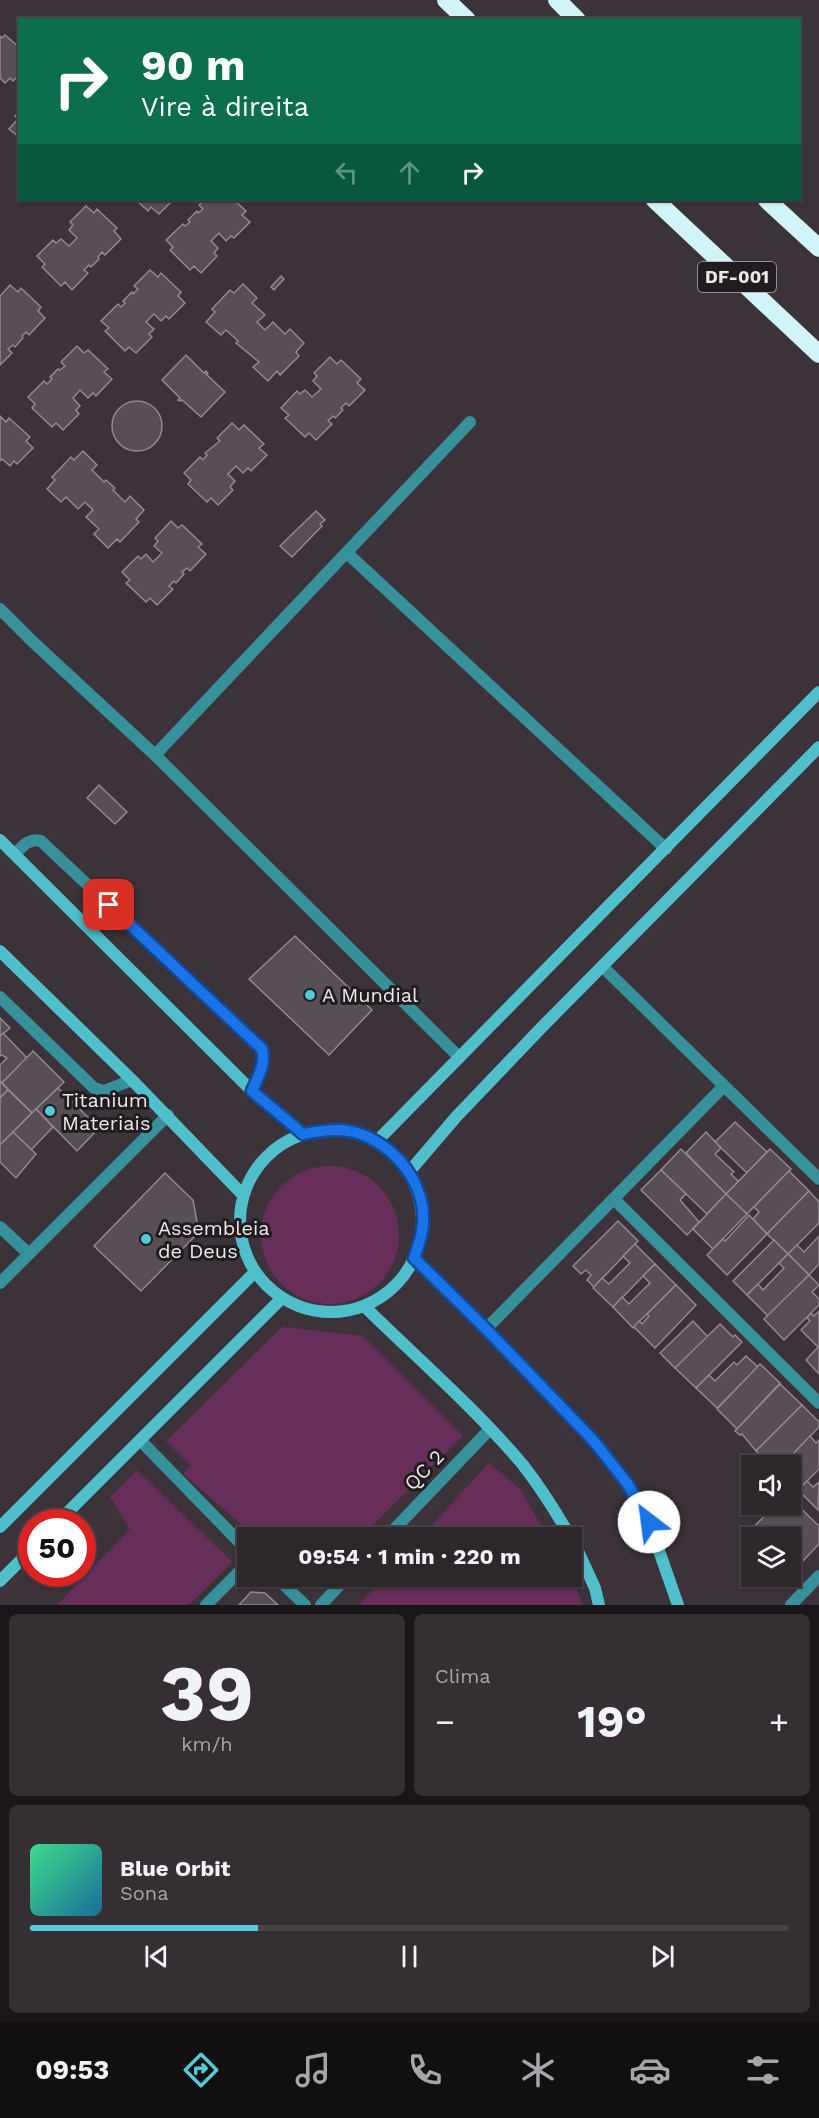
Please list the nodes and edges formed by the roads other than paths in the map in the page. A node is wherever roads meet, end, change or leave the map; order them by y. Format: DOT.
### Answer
graph roads {
  1 [pos="446,0"];
  2 [pos="465,18"];
  3 [pos="656,201"];
  4 [pos="768,201"];
  5 [pos="819,248"];
  6 [pos="819,354"];
  7 [pos="471,422"];
  8 [pos="347,553"];
  9 [pos="0,609"];
  10 [pos="819,692"];
  11 [pos="819,747"];
  12 [pos="155,755"];
  13 [pos="0,840"];
  14 [pos="666,849"];
  15 [pos="15,854"];
  16 [pos="0,951"];
  17 [pos="603,967"];
  18 [pos="0,997"];
  19 [pos="459,1057"];
  20 [pos="132,1080"];
  21 [pos="724,1086"];
  22 [pos="252,1091"];
  23 [pos="168,1115"];
  24 [pos="303,1134"];
  25 [pos="377,1142"];
  26 [pos="409,1172"];
  27 [pos="819,1179"];
  28 [pos="243,1195"];
  29 [pos="615,1200"];
  30 [pos="0,1227"];
  31 [pos="29,1254"];
  32 [pos="414,1258"];
  33 [pos="255,1272"];
  34 [pos="0,1283"];
  35 [pos="282,1298"];
  36 [pos="364,1306"];
  37 [pos="486,1329"];
  38 [pos="819,1402"];
  39 [pos="490,1429"];
  40 [pos="140,1440"];
  41 [pos="71,1509"];
  42 [pos="0,1527"];
  43 [pos="396,1527"];
  44 [pos="565,1527"];
  45 [pos="237,1540"];
  46 [pos="582,1561"];
  47 [pos="18,1563"];
  48 [pos="237,1574"];
  49 [pos="819,1576"];
  50 [pos="0,1581"];
  51 [pos="286,1587"];
  52 [pos="338,1587"];
  53 [pos="206,1605"];
  54 [pos="305,1605"];
  55 [pos="321,1605"];
  56 [pos="599,1605"];
  57 [pos="678,1605"];
  58 [pos="791,1605"];
  1 -- 2 [label="highway"];
  3 -- 6 [label="highway, DF-001"];
  4 -- 5 [label="highway"];
  7 -- 8 [label="street"];
  8 -- 12 [label="street"];
  8 -- 14 [label="street"];
  9 -- 12 [label="street"];
  10 -- 14 [label="main road"];
  11 -- 17 [label="main road"];
  12 -- 19 [label="street"];
  13 -- 15 [label="main road"];
  14 -- 19 [label="main road"];
  15 -- 22 [label="main road"];
  15 -- 22 [label="street"];
  16 -- 20 [label="main road"];
  17 -- 21 [label="street"];
  17 -- 26 [label="main road"];
  18 -- 20 [label="street"];
  19 -- 25 [label="main road"];
  20 -- 23 [label="main road"];
  21 -- 27 [label="street"];
  21 -- 29 [label="street"];
  22 -- 24 [label="main road"];
  23 -- 28 [label="main road"];
  23 -- 31 [label="street"];
  24 -- 25 [label="main road"];
  24 -- 28 [label="main road"];
  25 -- 26 [label="main road"];
  26 -- 32 [label="main road"];
  28 -- 33 [label="main road"];
  29 -- 37 [label="street"];
  29 -- 38 [label="street"];
  30 -- 31 [label="street"];
  31 -- 34 [label="street"];
  32 -- 36 [label="main road"];
  32 -- 37 [label="main road"];
  33 -- 35 [label="main road"];
  33 -- 42 [label="main road"];
  35 -- 36 [label="main road"];
  35 -- 40 [label="main road"];
  36 -- 39 [label="main road"];
  37 -- 57 [label="main road"];
  39 -- 43 [label="street, QC 2"];
  39 -- 44 [label="main road"];
  40 -- 41 [label="main road"];
  40 -- 45 [label="street"];
  46 -- 56 [label="main road"];
  47 -- 50 [label="main road"];
  48 -- 53 [label="street"];
  49 -- 58 [label="street"];
  51 -- 54 [label="street"];
  52 -- 55 [label="street"];
}
